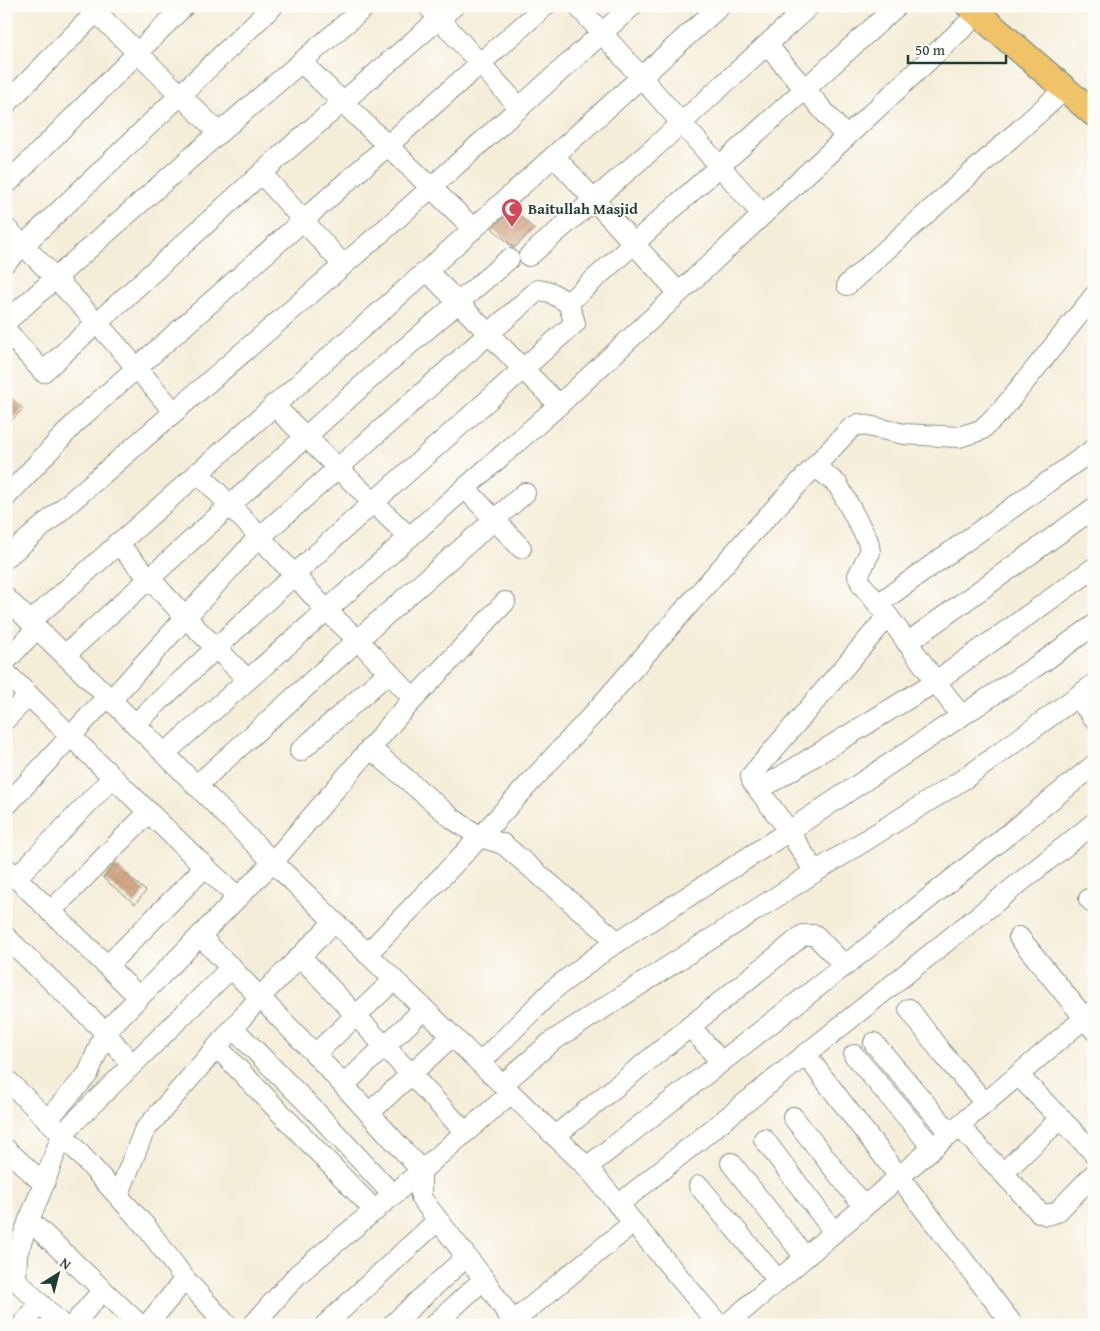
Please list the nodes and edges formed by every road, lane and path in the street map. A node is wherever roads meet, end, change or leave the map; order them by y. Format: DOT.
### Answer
graph roads {
  1 [pos="184,6"];
  2 [pos="273,6"];
  3 [pos="366,6"];
  4 [pos="545,6"];
  5 [pos="578,6"];
  6 [pos="632,6"];
  7 [pos="720,6"];
  8 [pos="809,6"];
  9 [pos="897,6"];
  10 [pos="96,8"];
  11 [pos="973,10"];
  12 [pos="441,11"];
  13 [pos="602,33"];
  14 [pos="767,45"];
  15 [pos="138,52"];
  16 [pos="301,62"];
  17 [pos="480,64"];
  18 [pos="641,77"];
  19 [pos="805,89"];
  20 [pos="1065,89"];
  21 [pos="181,94"];
  22 [pos="343,103"];
  23 [pos="6,104"];
  24 [pos="520,108"];
  25 [pos="1094,114"];
  26 [pos="681,122"];
  27 [pos="219,133"];
  28 [pos="845,136"];
  29 [pos="387,145"];
  30 [pos="554,156"];
  31 [pos="720,166"];
  32 [pos="262,174"];
  33 [pos="6,185"];
  34 [pos="431,188"];
  35 [pos="594,200"];
  36 [pos="762,214"];
  37 [pos="303,220"];
  38 [pos="6,228"];
  39 [pos="474,229"];
  40 [pos="634,244"];
  41 [pos="24,245"];
  42 [pos="529,256"];
  43 [pos="509,259"];
  44 [pos="6,262"];
  45 [pos="343,265"];
  46 [pos="427,271"];
  47 [pos="56,278"];
  48 [pos="847,285"];
  49 [pos="678,292"];
  50 [pos="1094,296"];
  51 [pos="458,303"];
  52 [pos="568,303"];
  53 [pos="6,322"];
  54 [pos="98,322"];
  55 [pos="6,330"];
  56 [pos="489,334"];
  57 [pos="137,368"];
  58 [pos="523,369"];
  59 [pos="274,405"];
  60 [pos="559,405"];
  61 [pos="174,412"];
  62 [pos="306,437"];
  63 [pos="1094,448"];
  64 [pos="815,466"];
  65 [pos="338,468"];
  66 [pos="198,472"];
  67 [pos="465,488"];
  68 [pos="525,493"];
  69 [pos="6,497"];
  70 [pos="373,503"];
  71 [pos="230,506"];
  72 [pos="1094,508"];
  73 [pos="494,519"];
  74 [pos="260,537"];
  75 [pos="408,537"];
  76 [pos="117,544"];
  77 [pos="521,548"];
  78 [pos="6,558"];
  79 [pos="1094,568"];
  80 [pos="294,575"];
  81 [pos="149,578"];
  82 [pos="6,598"];
  83 [pos="505,602"];
  84 [pos="326,610"];
  85 [pos="883,610"];
  86 [pos="185,617"];
  87 [pos="34,625"];
  88 [pos="1094,625"];
  89 [pos="358,640"];
  90 [pos="907,643"];
  91 [pos="216,648"];
  92 [pos="65,655"];
  93 [pos="6,661"];
  94 [pos="389,672"];
  95 [pos="6,673"];
  96 [pos="247,679"];
  97 [pos="935,682"];
  98 [pos="1094,684"];
  99 [pos="29,695"];
  100 [pos="1076,697"];
  101 [pos="109,698"];
  102 [pos="414,699"];
  103 [pos="961,716"];
  104 [pos="1094,718"];
  105 [pos="6,719"];
  106 [pos="135,724"];
  107 [pos="71,736"];
  108 [pos="370,748"];
  109 [pos="300,751"];
  110 [pos="164,754"];
  111 [pos="1094,765"];
  112 [pos="113,777"];
  113 [pos="196,786"];
  114 [pos="758,790"];
  115 [pos="6,806"];
  116 [pos="149,812"];
  117 [pos="1094,823"];
  118 [pos="789,830"];
  119 [pos="480,837"];
  120 [pos="273,862"];
  121 [pos="205,867"];
  122 [pos="815,872"];
  123 [pos="11,873"];
  124 [pos="238,897"];
  125 [pos="50,912"];
  126 [pos="334,922"];
  127 [pos="200,936"];
  128 [pos="6,937"];
  129 [pos="1019,937"];
  130 [pos="618,942"];
  131 [pos="367,954"];
  132 [pos="301,956"];
  133 [pos="106,966"];
  134 [pos="845,966"];
  135 [pos="232,967"];
  136 [pos="394,980"];
  137 [pos="139,997"];
  138 [pos="260,997"];
  139 [pos="424,1009"];
  140 [pos="909,1009"];
  141 [pos="356,1016"];
  142 [pos="1090,1020"];
  143 [pos="690,1026"];
  144 [pos="233,1028"];
  145 [pos="104,1032"];
  146 [pos="452,1036"];
  147 [pos="874,1044"];
  148 [pos="386,1046"];
  149 [pos="217,1047"];
  150 [pos="314,1054"];
  151 [pos="805,1054"];
  152 [pos="854,1055"];
  153 [pos="722,1062"];
  154 [pos="480,1063"];
  155 [pos="132,1065"];
  156 [pos="412,1074"];
  157 [pos="1018,1075"];
  158 [pos="6,1079"];
  159 [pos="344,1085"];
  160 [pos="506,1089"];
  161 [pos="985,1103"];
  162 [pos="369,1113"];
  163 [pos="792,1117"];
  164 [pos="1061,1118"];
  165 [pos="47,1120"];
  166 [pos="955,1130"];
  167 [pos="465,1132"];
  168 [pos="62,1134"];
  169 [pos="555,1136"];
  170 [pos="764,1139"];
  171 [pos="933,1148"];
  172 [pos="1094,1153"];
  173 [pos="9,1157"];
  174 [pos="731,1163"];
  175 [pos="587,1167"];
  176 [pos="421,1170"];
  177 [pos="1003,1173"];
  178 [pos="1094,1174"];
  179 [pos="900,1176"];
  180 [pos="44,1184"];
  181 [pos="699,1186"];
  182 [pos="118,1196"];
  183 [pos="393,1196"];
  184 [pos="618,1205"];
  185 [pos="864,1207"];
  186 [pos="375,1211"];
  187 [pos="28,1220"];
  188 [pos="438,1220"];
  189 [pos="633,1223"];
  190 [pos="834,1232"];
  191 [pos="466,1257"];
  192 [pos="805,1257"];
  193 [pos="484,1279"];
  194 [pos="185,1280"];
  195 [pos="778,1280"];
  196 [pos="103,1290"];
  197 [pos="40,1304"];
  198 [pos="512,1324"];
  199 [pos="22,1325"];
  200 [pos="62,1325"];
  201 [pos="73,1325"];
  202 [pos="140,1325"];
  203 [pos="148,1325"];
  204 [pos="227,1325"];
  205 [pos="253,1325"];
  206 [pos="325,1325"];
  207 [pos="392,1325"];
  208 [pos="434,1325"];
  209 [pos="720,1325"];
  210 [pos="726,1325"];
  211 [pos="1013,1325"];
  1 -- 15 [label="street"];
  2 -- 21 [label="street"];
  3 -- 16 [label="street"];
  4 -- 17 [label="street"];
  5 -- 13 [label="street"];
  6 -- 13 [label="street"];
  7 -- 18 [label="street"];
  8 -- 14 [label="street"];
  9 -- 19 [label="street"];
  10 -- 15 [label="street"];
  10 -- 23 [label="street"];
  11 -- 20 [label="main road"];
  11 -- 28 [label="street"];
  12 -- 17 [label="street"];
  12 -- 22 [label="street"];
  13 -- 18 [label="street"];
  13 -- 24 [label="street"];
  14 -- 19 [label="street"];
  14 -- 26 [label="street"];
  15 -- 21 [label="street"];
  15 -- 33 [label="street"];
  16 -- 22 [label="street"];
  16 -- 27 [label="street"];
  17 -- 24 [label="street"];
  17 -- 29 [label="street"];
  18 -- 26 [label="street"];
  18 -- 30 [label="street"];
  19 -- 28 [label="street"];
  19 -- 31 [label="street"];
  20 -- 25 [label="main road"];
  20 -- 48 [label="street"];
  21 -- 27 [label="street"];
  21 -- 41 [label="street"];
  22 -- 29 [label="street"];
  22 -- 32 [label="street"];
  24 -- 34 [label="street"];
  26 -- 31 [label="street"];
  26 -- 35 [label="street"];
  27 -- 47 [label="street"];
  28 -- 36 [label="street"];
  29 -- 34 [label="street"];
  29 -- 37 [label="street"];
  30 -- 35 [label="street"];
  30 -- 39 [label="street"];
  31 -- 36 [label="street"];
  31 -- 40 [label="street"];
  32 -- 37 [label="street"];
  32 -- 54 [label="street"];
  34 -- 39 [label="street"];
  34 -- 45 [label="street"];
  35 -- 40 [label="street"];
  35 -- 42 [label="street"];
  36 -- 49 [label="street"];
  37 -- 45 [label="street"];
  37 -- 57 [label="street"];
  38 -- 41 [label="street"];
  39 -- 46 [label="street"];
  40 -- 49 [label="street"];
  40 -- 52 [label="street"];
  41 -- 44 [label="street"];
  41 -- 47 [label="street"];
  43 -- 51 [label="street"];
  45 -- 61 [label="street"];
  46 -- 51 [label="street"];
  46 -- 59 [label="street"];
  47 -- 53 [label="street"];
  47 -- 54 [label="street"];
  49 -- 60 [label="street"];
  50 -- 64 [label="street"];
  51 -- 56 [label="street"];
  51 -- 62 [label="street"];
  52 -- 56 [label="street"];
  52 -- 58 [label="street"];
  54 -- 55 [label="street"];
  54 -- 57 [label="street"];
  56 -- 58 [label="street"];
  56 -- 65 [label="street"];
  57 -- 61 [label="street"];
  57 -- 69 [label="street"];
  58 -- 60 [label="street"];
  58 -- 70 [label="street"];
  59 -- 62 [label="street"];
  59 -- 66 [label="street"];
  60 -- 67 [label="street"];
  61 -- 78 [label="street"];
  62 -- 65 [label="street"];
  62 -- 71 [label="street"];
  63 -- 85 [label="street"];
  64 -- 85 [label="street"];
  64 -- 119 [label="street"];
  65 -- 70 [label="street"];
  65 -- 74 [label="street"];
  66 -- 71 [label="street"];
  66 -- 76 [label="street"];
  67 -- 73 [label="street"];
  67 -- 75 [label="street"];
  68 -- 73 [label="street"];
  70 -- 75 [label="street"];
  70 -- 80 [label="street"];
  71 -- 74 [label="street"];
  71 -- 81 [label="street"];
  72 -- 90 [label="street"];
  73 -- 77 [label="street"];
  73 -- 89 [label="street"];
  74 -- 80 [label="street"];
  74 -- 86 [label="street"];
  75 -- 84 [label="street"];
  76 -- 81 [label="street"];
  76 -- 87 [label="street"];
  79 -- 97 [label="street"];
  80 -- 84 [label="street"];
  80 -- 91 [label="street"];
  81 -- 86 [label="street"];
  81 -- 92 [label="street"];
  82 -- 87 [label="street"];
  83 -- 102 [label="street"];
  84 -- 89 [label="street"];
  84 -- 96 [label="street"];
  85 -- 90 [label="street"];
  85 -- 114 [label="street"];
  86 -- 91 [label="street"];
  86 -- 101 [label="street"];
  87 -- 92 [label="street"];
  87 -- 93 [label="street"];
  88 -- 103 [label="street"];
  89 -- 94 [label="street"];
  89 -- 113 [label="street"];
  90 -- 97 [label="street"];
  91 -- 96 [label="street"];
  91 -- 106 [label="street"];
  92 -- 101 [label="street"];
  94 -- 102 [label="street"];
  94 -- 109 [label="street"];
  95 -- 99 [label="street"];
  96 -- 110 [label="street"];
  97 -- 103 [label="street"];
  97 -- 114 [label="street"];
  98 -- 100 [label="street"];
  99 -- 105 [label="street"];
  99 -- 107 [label="street"];
  100 -- 104 [label="street"];
  100 -- 122 [label="street"];
  101 -- 106 [label="street"];
  101 -- 107 [label="street"];
  102 -- 108 [label="street"];
  103 -- 118 [label="street"];
  106 -- 110 [label="street"];
  107 -- 112 [label="street"];
  107 -- 115 [label="street"];
  108 -- 119 [label="street"];
  108 -- 120 [label="street"];
  110 -- 113 [label="street"];
  111 -- 134 [label="street"];
  112 -- 116 [label="street"];
  112 -- 123 [label="street"];
  113 -- 120 [label="street"];
  114 -- 118 [label="street"];
  116 -- 121 [label="street"];
  116 -- 125 [label="street"];
  117 -- 151 [label="street"];
  118 -- 122 [label="street"];
  118 -- 130 [label="street"];
  119 -- 130 [label="street"];
  119 -- 131 [label="street"];
  120 -- 124 [label="street"];
  120 -- 126 [label="street"];
  121 -- 124 [label="street"];
  121 -- 133 [label="street"];
  122 -- 160 [label="street"];
  123 -- 125 [label="street"];
  124 -- 127 [label="street"];
  125 -- 133 [label="street"];
  126 -- 131 [label="street"];
  126 -- 132 [label="street"];
  127 -- 135 [label="street"];
  127 -- 137 [label="street"];
  128 -- 145 [label="street"];
  129 -- 142 [label="street"];
  130 -- 154 [label="street"];
  131 -- 136 [label="street"];
  132 -- 138 [label="street"];
  132 -- 141 [label="street"];
  133 -- 137 [label="street"];
  134 -- 143 [label="street"];
  134 -- 153 [label="street"];
  135 -- 138 [label="street"];
  135 -- 155 [label="street"];
  136 -- 139 [label="street"];
  136 -- 141 [label="street"];
  137 -- 145 [label="street"];
  138 -- 144 [label="street"];
  138 -- 150 [label="street"];
  139 -- 146 [label="street"];
  139 -- 148 [label="street"];
  140 -- 161 [label="street"];
  141 -- 148 [label="street"];
  141 -- 150 [label="street"];
  142 -- 157 [label="street"];
  143 -- 153 [label="street"];
  143 -- 169 [label="street"];
  144 -- 149 [label="street"];
  144 -- 183 [label="street"];
  145 -- 155 [label="street"];
  145 -- 165 [label="street"];
  146 -- 154 [label="street"];
  146 -- 156 [label="street"];
  147 -- 166 [label="street"];
  148 -- 156 [label="street"];
  148 -- 159 [label="street"];
  149 -- 182 [label="street"];
  149 -- 186 [label="street"];
  150 -- 159 [label="street"];
  151 -- 179 [label="street"];
  151 -- 184 [label="street"];
  152 -- 171 [label="street"];
  153 -- 175 [label="street"];
  154 -- 160 [label="street"];
  155 -- 168 [label="street"];
  156 -- 162 [label="street"];
  156 -- 167 [label="street"];
  157 -- 161 [label="street"];
  157 -- 164 [label="street"];
  158 -- 165 [label="street"];
  159 -- 162 [label="street"];
  160 -- 167 [label="street"];
  160 -- 169 [label="street"];
  161 -- 166 [label="street"];
  162 -- 176 [label="street"];
  163 -- 185 [label="street"];
  164 -- 172 [label="street"];
  164 -- 177 [label="street"];
  165 -- 168 [label="street"];
  166 -- 171 [label="street"];
  166 -- 177 [label="street"];
  167 -- 176 [label="street"];
  168 -- 180 [label="street"];
  168 -- 182 [label="street"];
  169 -- 175 [label="street"];
  170 -- 190 [label="street"];
  171 -- 179 [label="street"];
  173 -- 180 [label="street"];
  174 -- 192 [label="street"];
  175 -- 184 [label="street"];
  176 -- 183 [label="street"];
  176 -- 188 [label="street"];
  177 -- 178 [label="street"];
  179 -- 185 [label="street"];
  179 -- 211 [label="street"];
  180 -- 187 [label="street"];
  181 -- 195 [label="street"];
  182 -- 194 [label="street"];
  183 -- 186 [label="street"];
  184 -- 189 [label="street"];
  185 -- 190 [label="street"];
  186 -- 205 [label="street"];
  187 -- 196 [label="street"];
  187 -- 197 [label="street"];
  188 -- 191 [label="street"];
  188 -- 206 [label="street"];
  189 -- 198 [label="street"];
  189 -- 209 [label="street"];
  190 -- 192 [label="street"];
  191 -- 193 [label="street"];
  191 -- 207 [label="street"];
  192 -- 195 [label="street"];
  193 -- 198 [label="street"];
  193 -- 208 [label="street"];
  194 -- 203 [label="street"];
  194 -- 204 [label="street"];
  195 -- 210 [label="street"];
  196 -- 201 [label="street"];
  196 -- 202 [label="street"];
  197 -- 199 [label="street"];
  197 -- 200 [label="street"];
}
